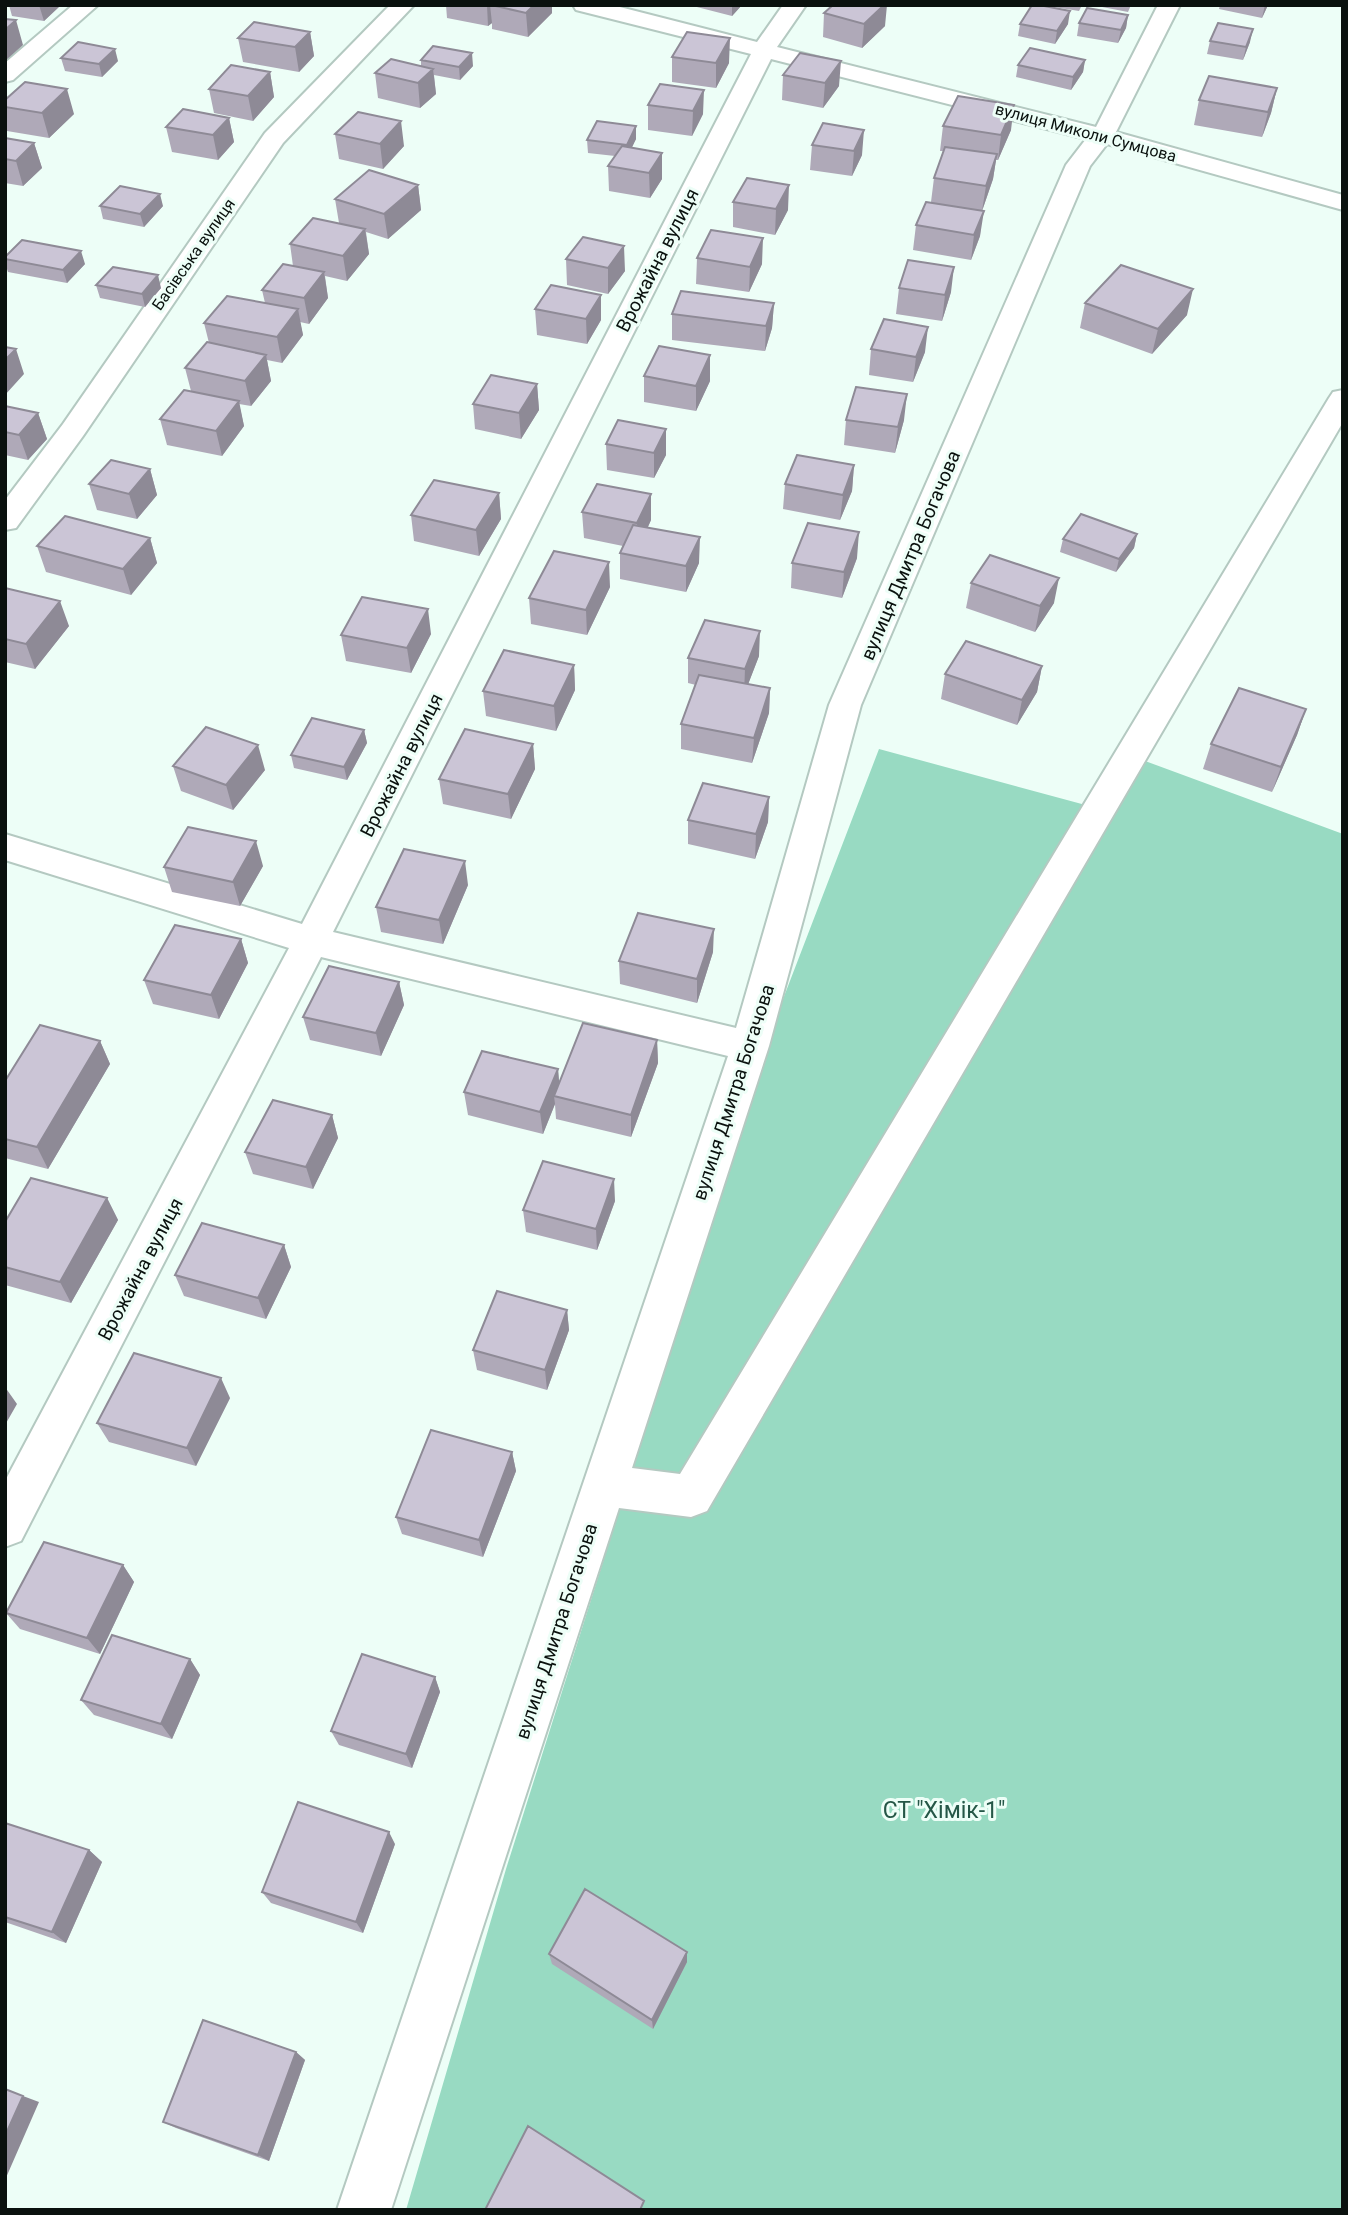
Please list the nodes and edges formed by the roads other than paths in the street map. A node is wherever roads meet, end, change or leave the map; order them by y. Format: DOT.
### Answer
graph roads {
  1 [pos="87,5"];
  2 [pos="403,5"];
  3 [pos="584,5"];
  4 [pos="795,5"];
  5 [pos="1169,5"];
  6 [pos="765,49"];
  7 [pos="5,75"];
  8 [pos="1100,135"];
  9 [pos="1343,203"];
  10 [pos="1343,398"];
  11 [pos="5,521"];
  12 [pos="5,847"];
  13 [pos="311,941"];
  14 [pos="750,1046"];
  15 [pos="604,1485"];
  16 [pos="5,1526"];
  17 [pos="364,2210"];
  1 -- 7 [label="street"];
  2 -- 11 [label="street, Басівська вулиця"];
  3 -- 6 [label="street, вулиця Миколи Сумцова"];
  4 -- 6 [label="street, Врожайна вулиця"];
  5 -- 8 [label="street, вулиця Дмитра Богачова"];
  6 -- 8 [label="street, вулиця Миколи Сумцова"];
  6 -- 13 [label="street, Врожайна вулиця"];
  8 -- 9 [label="street, вулиця Миколи Сумцова"];
  8 -- 14 [label="street, вулиця Дмитра Богачова"];
  10 -- 15 [label="street"];
  12 -- 13 [label="street"];
  13 -- 14 [label="street"];
  13 -- 16 [label="street, Врожайна вулиця"];
  14 -- 15 [label="street, вулиця Дмитра Богачова"];
  15 -- 17 [label="street, вулиця Дмитра Богачова"];
}
